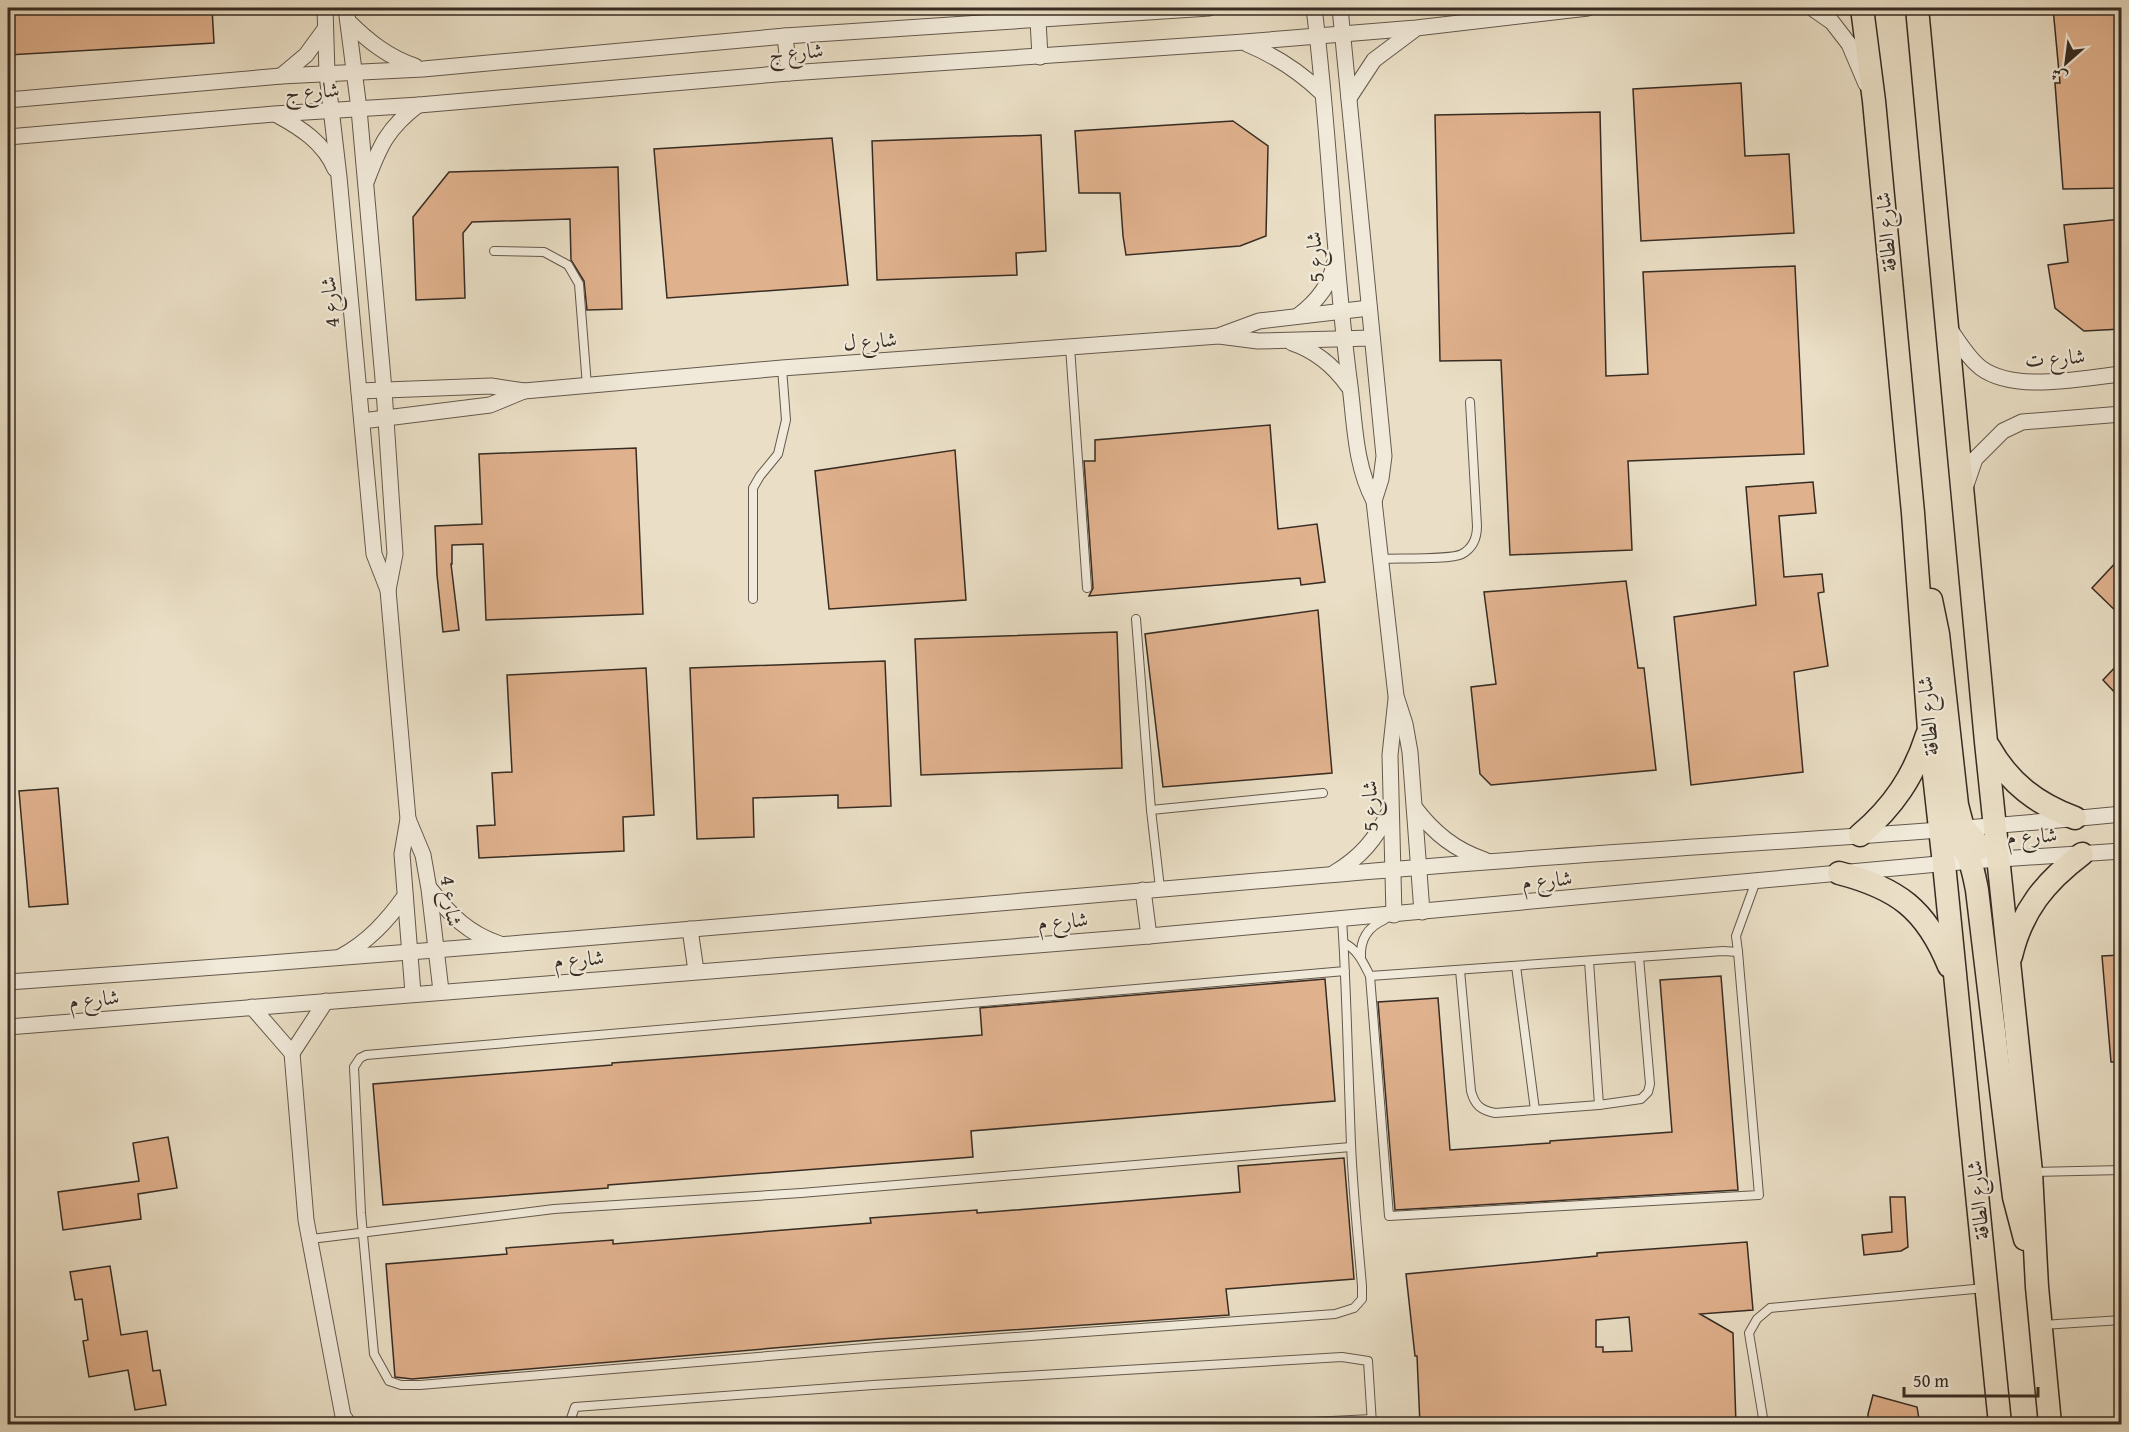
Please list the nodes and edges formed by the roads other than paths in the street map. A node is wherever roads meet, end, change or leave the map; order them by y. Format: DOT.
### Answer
graph roads {
  1 [pos="325,8"];
  2 [pos="1209,8"];
  3 [pos="1314,8"];
  4 [pos="1340,8"];
  5 [pos="1588,8"];
  6 [pos="1812,8"];
  7 [pos="1862,8"];
  8 [pos="1917,8"];
  9 [pos="347,14"];
  10 [pos="1038,14"];
  11 [pos="1416,28"];
  12 [pos="325,29"];
  13 [pos="1342,33"];
  14 [pos="785,36"];
  15 [pos="1318,36"];
  16 [pos="1244,42"];
  17 [pos="1040,57"];
  18 [pos="423,69"];
  19 [pos="354,72"];
  20 [pos="789,73"];
  21 [pos="327,74"];
  22 [pos="281,76"];
  23 [pos="1322,93"];
  24 [pos="1349,98"];
  25 [pos="8,99"];
  26 [pos="1874,101"];
  27 [pos="418,105"];
  28 [pos="359,109"];
  29 [pos="332,111"];
  30 [pos="274,114"];
  31 [pos="8,136"];
  32 [pos="339,177"];
  33 [pos="365,183"];
  34 [pos="1336,250"];
  35 [pos="494,251"];
  36 [pos="1369,308"];
  37 [pos="1340,310"];
  38 [pos="1298,316"];
  39 [pos="1945,322"];
  40 [pos="1219,336"];
  41 [pos="1343,338"];
  42 [pos="1372,338"];
  43 [pos="1286,341"];
  44 [pos="1070,347"];
  45 [pos="782,368"];
  46 [pos="2121,374"];
  47 [pos="587,386"];
  48 [pos="1350,389"];
  49 [pos="384,390"];
  50 [pos="359,391"];
  51 [pos="524,391"];
  52 [pos="1470,402"];
  53 [pos="2121,414"];
  54 [pos="386,419"];
  55 [pos="362,421"];
  56 [pos="1962,494"];
  57 [pos="1374,501"];
  58 [pos="1913,513"];
  59 [pos="1381,559"];
  60 [pos="1087,588"];
  61 [pos="388,590"];
  62 [pos="753,599"];
  63 [pos="1136,619"];
  64 [pos="1396,696"];
  65 [pos="1929,730"];
  66 [pos="1986,741"];
  67 [pos="1323,793"];
  68 [pos="1415,808"];
  69 [pos="1151,810"];
  70 [pos="1390,810"];
  71 [pos="2121,814"];
  72 [pos="2075,818"];
  73 [pos="408,819"];
  74 [pos="1995,825"];
  75 [pos="1963,828"];
  76 [pos="1941,829"];
  77 [pos="1860,835"];
  78 [pos="2121,851"];
  79 [pos="2082,854"];
  80 [pos="1998,859"];
  81 [pos="1971,861"];
  82 [pos="1491,862"];
  83 [pos="1944,864"];
  84 [pos="1420,867"];
  85 [pos="1392,869"];
  86 [pos="1839,873"];
  87 [pos="1330,876"];
  88 [pos="1756,881"];
  89 [pos="1160,888"];
  90 [pos="429,889"];
  91 [pos="1143,890"];
  92 [pos="405,896"];
  93 [pos="1422,912"];
  94 [pos="1394,915"];
  95 [pos="1342,919"];
  96 [pos="690,929"];
  97 [pos="1149,936"];
  98 [pos="1344,943"];
  99 [pos="506,946"];
  100 [pos="437,950"];
  101 [pos="409,952"];
  102 [pos="1738,952"];
  103 [pos="1639,957"];
  104 [pos="337,959"];
  105 [pos="1361,960"];
  106 [pos="1589,961"];
  107 [pos="1516,966"];
  108 [pos="2008,966"];
  109 [pos="1460,970"];
  110 [pos="696,971"];
  111 [pos="1345,971"];
  112 [pos="1370,976"];
  113 [pos="8,982"];
  114 [pos="1957,986"];
  115 [pos="441,991"];
  116 [pos="413,993"];
  117 [pos="326,1001"];
  118 [pos="252,1007"];
  119 [pos="8,1027"];
  120 [pos="292,1053"];
  121 [pos="1599,1105"];
  122 [pos="1535,1110"];
  123 [pos="1351,1147"];
  124 [pos="2121,1170"];
  125 [pos="2031,1172"];
  126 [pos="363,1231"];
  127 [pos="311,1239"];
  128 [pos="2037,1287"];
  129 [pos="1987,1288"];
  130 [pos="2121,1320"];
  131 [pos="2041,1325"];
  132 [pos="1372,1422"];
  133 [pos="349,1425"];
  134 [pos="569,1425"];
  135 [pos="1268,1425"];
  136 [pos="1764,1425"];
  137 [pos="2000,1425"];
  138 [pos="2050,1425"];
  1 -- 12 [label="street, شارع 4"];
  2 -- 10 [label="street, شارع ج"];
  3 -- 15 [label="street, شارع 5"];
  4 -- 13 [label="street, شارع 5"];
  5 -- 11 [label="street, شارع ج"];
  6 -- 26 [label="street"];
  7 -- 26 [label="main road, شارع الطاقة"];
  8 -- 39 [label="main road"];
  9 -- 18 [label="street"];
  9 -- 19 [label="street, شارع 4"];
  10 -- 14 [label="street, شارع ج"];
  10 -- 17 [label="street"];
  11 -- 13 [label="street, شارع ج"];
  11 -- 24 [label="street"];
  12 -- 21 [label="street, شارع 4"];
  12 -- 22 [label="street"];
  13 -- 15 [label="street, شارع ج"];
  13 -- 24 [label="street, شارع 5"];
  14 -- 18 [label="street, شارع ج"];
  14 -- 20 [label="street"];
  15 -- 16 [label="street, شارع ج"];
  15 -- 23 [label="street, شارع 5"];
  16 -- 17 [label="street, شارع ج"];
  16 -- 23 [label="street"];
  17 -- 20 [label="street, شارع ج"];
  18 -- 19 [label="street, شارع ج"];
  19 -- 21 [label="street, شارع ج"];
  19 -- 28 [label="street, شارع 4"];
  20 -- 27 [label="street, شارع ج"];
  21 -- 22 [label="street, شارع ج"];
  21 -- 29 [label="street, شارع 4"];
  22 -- 25 [label="street, شارع ج"];
  23 -- 34 [label="street, شارع 5"];
  24 -- 36 [label="street, شارع 5"];
  26 -- 58 [label="main road, شارع الطاقة"];
  27 -- 28 [label="street, شارع ج"];
  27 -- 33 [label="street"];
  28 -- 29 [label="street, شارع ج"];
  28 -- 33 [label="street, شارع 4"];
  29 -- 30 [label="street, شارع ج"];
  29 -- 32 [label="street, شارع 4"];
  30 -- 31 [label="street, شارع ج"];
  30 -- 32 [label="street"];
  32 -- 50 [label="street, شارع 4"];
  33 -- 49 [label="street, شارع 4"];
  34 -- 37 [label="street, شارع 5"];
  34 -- 38 [label="street"];
  35 -- 47 [label="lane"];
  36 -- 37 [label="street, شارع ل"];
  36 -- 42 [label="street, شارع 5"];
  37 -- 38 [label="street, شارع ل"];
  37 -- 41 [label="street, شارع 5"];
  38 -- 40 [label="street, شارع ل"];
  39 -- 46 [label="street, شارع ت"];
  39 -- 56 [label="main road"];
  40 -- 43 [label="street, شارع ل"];
  40 -- 44 [label="street, شارع ل"];
  41 -- 42 [label="street, شارع ل"];
  41 -- 43 [label="street, شارع ل"];
  41 -- 48 [label="street, شارع 5"];
  42 -- 57 [label="street, شارع 5"];
  43 -- 48 [label="street"];
  44 -- 45 [label="street, شارع ل"];
  44 -- 60 [label="lane"];
  45 -- 47 [label="street, شارع ل"];
  45 -- 62 [label="lane"];
  47 -- 51 [label="street, شارع ل"];
  48 -- 57 [label="street, شارع 5"];
  49 -- 50 [label="street, شارع ل"];
  49 -- 51 [label="street, شارع ل"];
  49 -- 54 [label="street, شارع 4"];
  50 -- 55 [label="street, شارع 4"];
  51 -- 54 [label="street, شارع ل"];
  52 -- 59 [label="lane"];
  53 -- 56 [label="street"];
  54 -- 55 [label="street, شارع ل"];
  54 -- 61 [label="street, شارع 4"];
  55 -- 61 [label="street, شارع 4"];
  56 -- 66 [label="main road"];
  57 -- 59 [label="street, شارع 5"];
  58 -- 65 [label="main road, شارع الطاقة"];
  58 -- 75 [label="main road"];
  59 -- 64 [label="street, شارع 5"];
  61 -- 73 [label="street, شارع 4"];
  63 -- 69 [label="lane"];
  64 -- 68 [label="street, شارع 5"];
  64 -- 70 [label="street, شارع 5"];
  65 -- 76 [label="main road, شارع الطاقة"];
  65 -- 77 [label="main road"];
  66 -- 72 [label="main road"];
  66 -- 74 [label="main road"];
  67 -- 69 [label="lane"];
  68 -- 82 [label="street"];
  68 -- 84 [label="street, شارع 5"];
  69 -- 89 [label="lane"];
  70 -- 85 [label="street, شارع 5"];
  70 -- 87 [label="street"];
  71 -- 72 [label="street, شارع م"];
  72 -- 74 [label="street, شارع م"];
  73 -- 90 [label="street, شارع 4"];
  73 -- 92 [label="street, شارع 4"];
  74 -- 75 [label="street, شارع م"];
  74 -- 80 [label="main road"];
  75 -- 76 [label="street, شارع م"];
  75 -- 80 [label="main road"];
  76 -- 77 [label="street, شارع م"];
  76 -- 81 [label="main road"];
  76 -- 83 [label="main road, شارع الطاقة"];
  77 -- 82 [label="street, شارع م"];
  78 -- 79 [label="street, شارع م"];
  79 -- 80 [label="street, شارع م"];
  79 -- 108 [label="main road"];
  80 -- 81 [label="street, شارع م"];
  80 -- 108 [label="main road"];
  81 -- 83 [label="street, شارع م"];
  81 -- 128 [label="main road"];
  82 -- 84 [label="street, شارع م"];
  83 -- 86 [label="street, شارع م"];
  83 -- 114 [label="main road, شارع الطاقة"];
  84 -- 85 [label="street, شارع م"];
  84 -- 93 [label="street, شارع 5"];
  85 -- 87 [label="street, شارع م"];
  85 -- 94 [label="street, شارع 5"];
  86 -- 88 [label="street, شارع م"];
  86 -- 114 [label="main road"];
  87 -- 89 [label="street, شارع م"];
  88 -- 93 [label="street, شارع م"];
  88 -- 102 [label="lane"];
  89 -- 91 [label="street, شارع م"];
  90 -- 99 [label="street"];
  90 -- 100 [label="street, شارع 4"];
  91 -- 96 [label="street, شارع م"];
  91 -- 97 [label="street"];
  92 -- 101 [label="street, شارع 4"];
  92 -- 104 [label="street"];
  93 -- 94 [label="street, شارع م"];
  94 -- 95 [label="street, شارع م"];
  94 -- 105 [label="lane"];
  95 -- 97 [label="street, شارع م"];
  95 -- 98 [label="lane"];
  96 -- 99 [label="street, شارع م"];
  96 -- 110 [label="street"];
  97 -- 110 [label="street, شارع م"];
  98 -- 105 [label="lane"];
  98 -- 111 [label="lane"];
  99 -- 100 [label="street, شارع م"];
  100 -- 101 [label="street, شارع م"];
  100 -- 115 [label="street, شارع 4"];
  101 -- 104 [label="street, شارع م"];
  101 -- 116 [label="street, شارع 4"];
  102 -- 103 [label="lane"];
  102 -- 112 [label="lane"];
  103 -- 106 [label="lane"];
  103 -- 121 [label="lane"];
  104 -- 113 [label="street, شارع م"];
  105 -- 112 [label="lane"];
  106 -- 107 [label="lane"];
  106 -- 121 [label="lane"];
  107 -- 109 [label="lane"];
  107 -- 122 [label="lane"];
  108 -- 125 [label="main road"];
  109 -- 112 [label="lane"];
  109 -- 122 [label="lane"];
  110 -- 115 [label="street, شارع م"];
  111 -- 123 [label="lane"];
  111 -- 126 [label="lane"];
  114 -- 129 [label="main road, شارع الطاقة"];
  115 -- 116 [label="street, شارع م"];
  116 -- 117 [label="street, شارع م"];
  117 -- 118 [label="street, شارع م"];
  117 -- 120 [label="street"];
  118 -- 119 [label="street, شارع م"];
  118 -- 120 [label="street"];
  120 -- 127 [label="street"];
  121 -- 122 [label="lane"];
  123 -- 126 [label="lane"];
  123 -- 126 [label="lane"];
  124 -- 125 [label="lane"];
  125 -- 128 [label="main road"];
  126 -- 127 [label="lane"];
  127 -- 133 [label="street"];
  128 -- 131 [label="main road"];
  129 -- 136 [label="lane"];
  129 -- 137 [label="main road, شارع الطاقة"];
  130 -- 131 [label="lane"];
  131 -- 138 [label="main road"];
  132 -- 134 [label="lane"];
  132 -- 135 [label="lane"];
}
